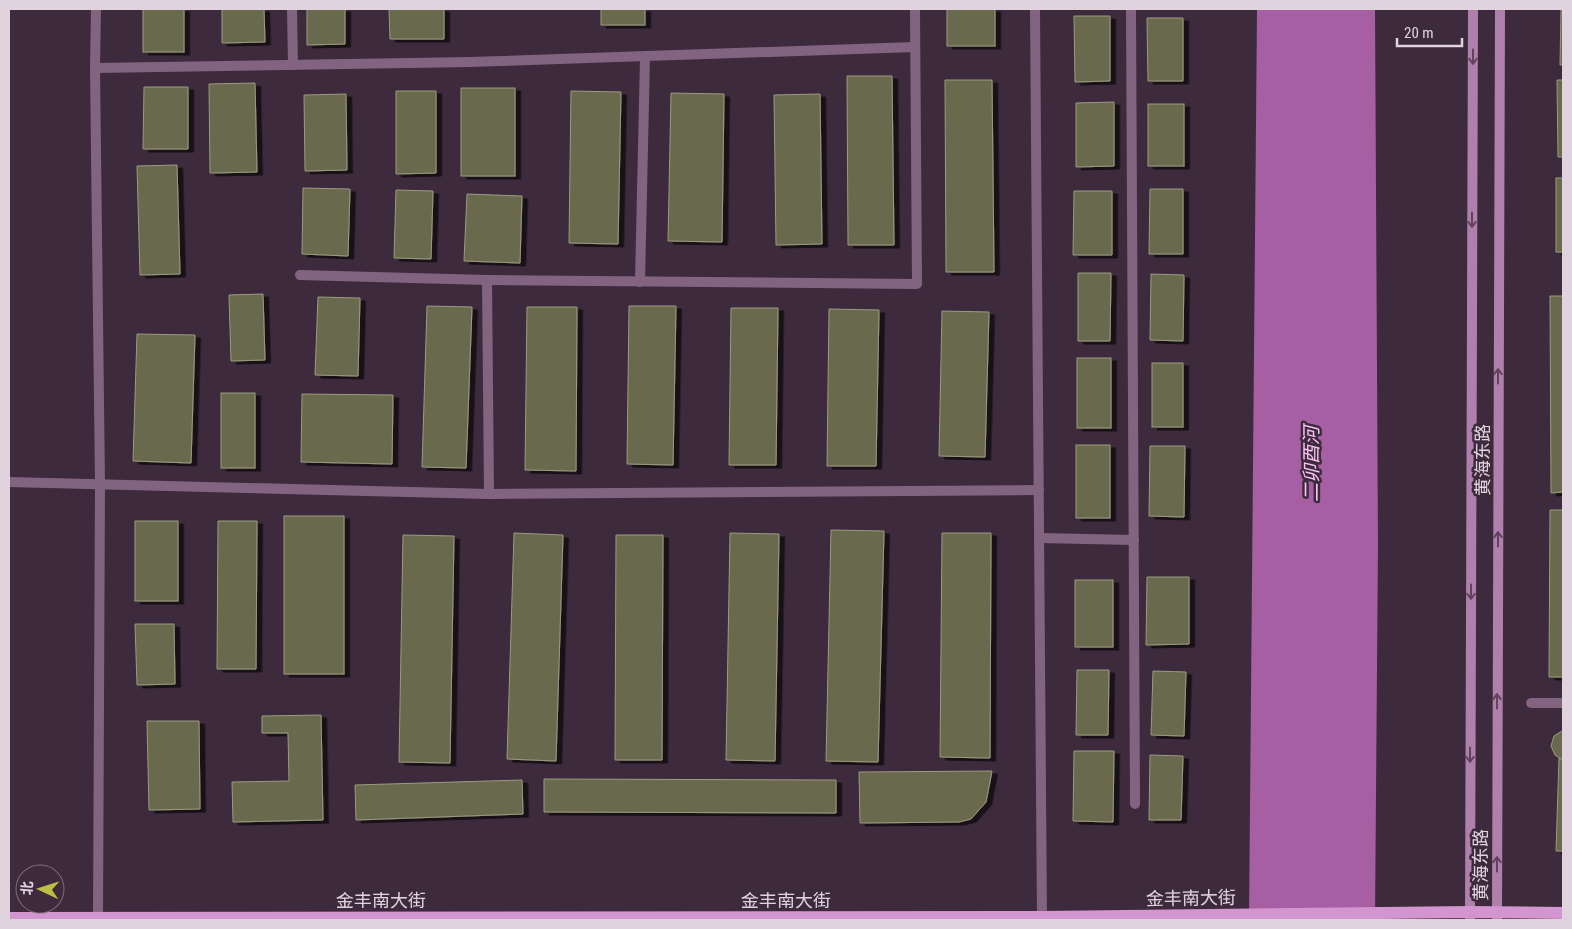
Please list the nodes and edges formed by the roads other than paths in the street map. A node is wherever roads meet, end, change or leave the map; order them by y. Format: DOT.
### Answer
graph roads {
  1 [pos="96,9"];
  2 [pos="292,9"];
  3 [pos="915,9"];
  4 [pos="1035,9"];
  5 [pos="1131,9"];
  6 [pos="1473,9"];
  7 [pos="1500,9"];
  8 [pos="914,47"];
  9 [pos="645,57"];
  10 [pos="293,65"];
  11 [pos="94,68"];
  12 [pos="300,275"];
  13 [pos="487,280"];
  14 [pos="640,282"];
  15 [pos="9,482"];
  16 [pos="100,484"];
  17 [pos="1039,490"];
  18 [pos="489,494"];
  19 [pos="1039,538"];
  20 [pos="1134,540"];
  21 [pos="1531,703"];
  22 [pos="1563,703"];
  23 [pos="1135,804"];
  24 [pos="1563,913"];
  25 [pos="1470,916"];
  26 [pos="1496,916"];
  27 [pos="9,918"];
  28 [pos="98,919"];
  29 [pos="1042,919"];
  1 -- 11 [label="street"];
  2 -- 10 [label="street"];
  3 -- 8 [label="street"];
  4 -- 17 [label="street"];
  5 -- 20 [label="street"];
  6 -- 25 [label="main road, 黄海东路, one-way"];
  26 -- 7 [label="main road, 黄海东路, one-way"];
  8 -- 9 [label="street"];
  8 -- 14 [label="street"];
  9 -- 10 [label="street"];
  9 -- 14 [label="street"];
  10 -- 11 [label="street"];
  11 -- 16 [label="street"];
  12 -- 13 [label="street"];
  13 -- 14 [label="street"];
  13 -- 18 [label="street"];
  15 -- 16 [label="street"];
  16 -- 18 [label="street"];
  16 -- 28 [label="street"];
  17 -- 18 [label="street"];
  17 -- 19 [label="street"];
  19 -- 20 [label="street"];
  19 -- 29 [label="street"];
  20 -- 23 [label="street"];
  21 -- 22 [label="street"];
  24 -- 26 [label="main road, 金丰南大街"];
  25 -- 26 [label="main road, 金丰南大街"];
  25 -- 29 [label="main road, 金丰南大街"];
  27 -- 28 [label="main road, 金丰南大街"];
  28 -- 29 [label="main road, 金丰南大街"];
}
